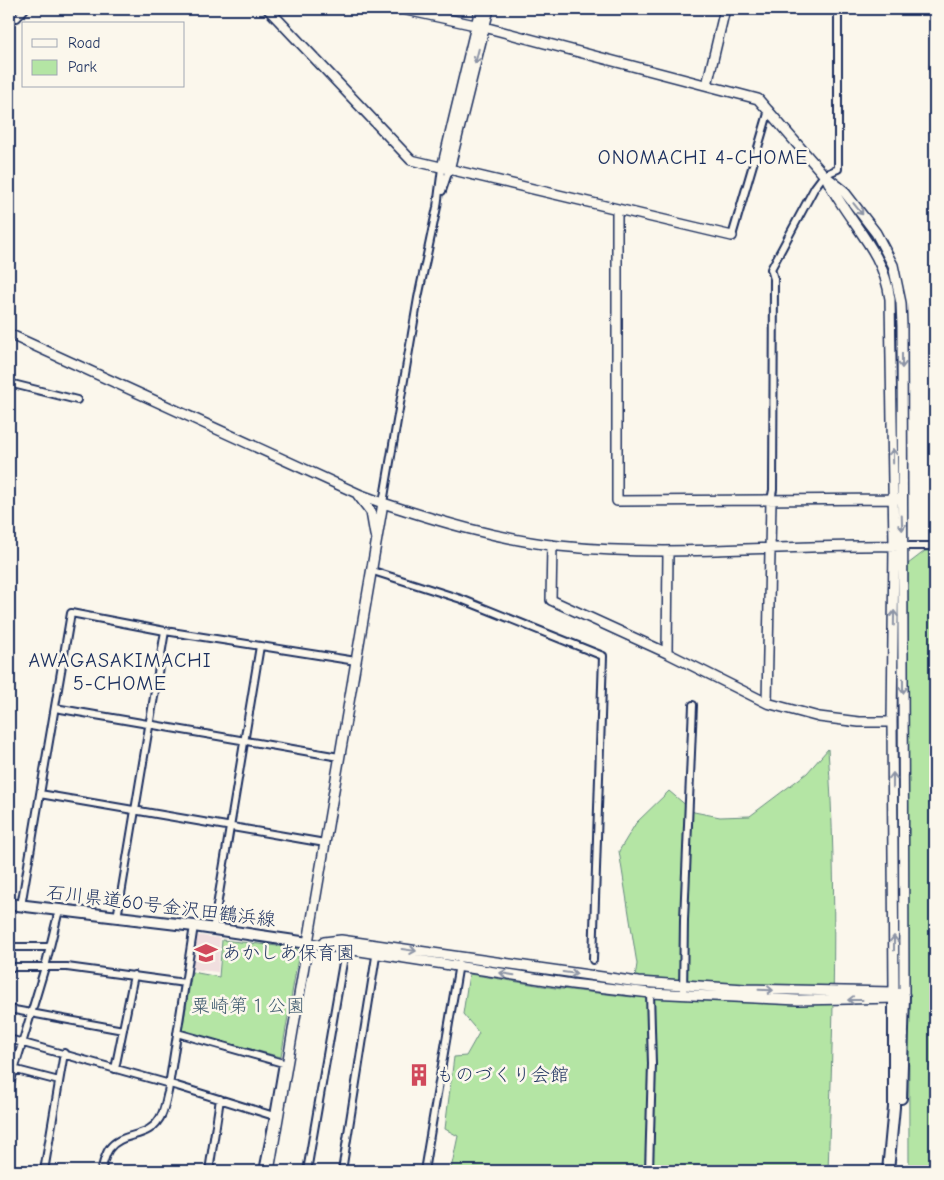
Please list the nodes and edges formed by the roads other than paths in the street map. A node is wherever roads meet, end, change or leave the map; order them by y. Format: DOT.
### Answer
graph roads {
  1 [pos="25,9"];
  2 [pos="268,9"];
  3 [pos="402,9"];
  4 [pos="480,9"];
  5 [pos="489,9"];
  6 [pos="725,9"];
  7 [pos="838,9"];
  8 [pos="9,14"];
  9 [pos="480,26"];
  10 [pos="707,85"];
  11 [pos="769,109"];
  12 [pos="446,169"];
  13 [pos="824,175"];
  14 [pos="618,209"];
  15 [pos="732,236"];
  16 [pos="9,334"];
  17 [pos="9,383"];
  18 [pos="77,400"];
  19 [pos="357,493"];
  20 [pos="897,499"];
  21 [pos="771,500"];
  22 [pos="383,503"];
  23 [pos="376,540"];
  24 [pos="552,545"];
  25 [pos="899,546"];
  26 [pos="935,546"];
  27 [pos="771,549"];
  28 [pos="668,551"];
  29 [pos="373,571"];
  30 [pos="165,631"];
  31 [pos="260,646"];
  32 [pos="667,653"];
  33 [pos="356,661"];
  34 [pos="767,703"];
  35 [pos="693,705"];
  36 [pos="55,708"];
  37 [pos="892,722"];
  38 [pos="150,725"];
  39 [pos="244,740"];
  40 [pos="339,757"];
  41 [pos="40,794"];
  42 [pos="136,812"];
  43 [pos="230,827"];
  44 [pos="325,843"];
  45 [pos="9,904"];
  46 [pos="21,906"];
  47 [pos="59,910"];
  48 [pos="117,918"];
  49 [pos="194,926"];
  50 [pos="213,930"];
  51 [pos="308,943"];
  52 [pos="346,945"];
  53 [pos="9,947"];
  54 [pos="49,947"];
  55 [pos="377,950"];
  56 [pos="593,960"];
  57 [pos="460,962"];
  58 [pos="9,967"];
  59 [pos="45,967"];
  60 [pos="134,975"];
  61 [pos="185,983"];
  62 [pos="683,990"];
  63 [pos="650,993"];
  64 [pos="897,996"];
  65 [pos="9,1009"];
  66 [pos="30,1014"];
  67 [pos="123,1030"];
  68 [pos="177,1033"];
  69 [pos="9,1039"];
  70 [pos="22,1042"];
  71 [pos="64,1053"];
  72 [pos="11,1069"];
  73 [pos="115,1069"];
  74 [pos="60,1082"];
  75 [pos="168,1083"];
  76 [pos="9,1087"];
  77 [pos="220,1099"];
  78 [pos="274,1116"];
  79 [pos="44,1171"];
  80 [pos="101,1171"];
  81 [pos="209,1171"];
  82 [pos="264,1171"];
  83 [pos="270,1171"];
  84 [pos="307,1171"];
  85 [pos="342,1171"];
  86 [pos="424,1171"];
  87 [pos="649,1171"];
  88 [pos="888,1171"];
  89 [pos="895,1171"];
  1 -- 8 [label="street"];
  2 -- 12 [label="street"];
  3 -- 9 [label="street"];
  4 -- 9 [label="street"];
  5 -- 9 [label="street"];
  6 -- 10 [label="street"];
  7 -- 13 [label="street"];
  9 -- 10 [label="street"];
  9 -- 12 [label="street"];
  10 -- 11 [label="street"];
  11 -- 13 [label="street"];
  11 -- 15 [label="street"];
  12 -- 14 [label="street"];
  12 -- 22 [label="street"];
  13 -- 20 [label="street"];
  13 -- 21 [label="street"];
  14 -- 15 [label="street"];
  14 -- 21 [label="street"];
  16 -- 19 [label="street"];
  17 -- 18 [label="street"];
  19 -- 22 [label="street"];
  19 -- 23 [label="street"];
  20 -- 21 [label="street"];
  20 -- 25 [label="street"];
  21 -- 27 [label="street"];
  22 -- 23 [label="street"];
  22 -- 24 [label="street"];
  23 -- 29 [label="street"];
  24 -- 28 [label="street"];
  24 -- 32 [label="street"];
  25 -- 26 [label="street"];
  25 -- 27 [label="street"];
  37 -- 25 [label="street, one-way"];
  25 -- 64 [label="street, one-way"];
  27 -- 28 [label="street"];
  27 -- 34 [label="street"];
  28 -- 32 [label="street"];
  29 -- 33 [label="street"];
  29 -- 56 [label="street"];
  30 -- 31 [label="street"];
  30 -- 36 [label="street"];
  30 -- 38 [label="street"];
  31 -- 33 [label="street"];
  31 -- 39 [label="street"];
  32 -- 34 [label="street"];
  33 -- 40 [label="street"];
  34 -- 37 [label="street"];
  35 -- 62 [label="street"];
  36 -- 38 [label="street"];
  36 -- 41 [label="street"];
  64 -- 37 [label="street, one-way"];
  38 -- 39 [label="street"];
  38 -- 42 [label="street"];
  39 -- 40 [label="street"];
  39 -- 43 [label="street"];
  40 -- 44 [label="street"];
  41 -- 42 [label="street"];
  41 -- 46 [label="street"];
  42 -- 43 [label="street"];
  42 -- 48 [label="street"];
  43 -- 44 [label="street"];
  43 -- 50 [label="street"];
  44 -- 51 [label="street"];
  45 -- 46 [label="main road, 石川県道60号金沢田鶴浜線"];
  46 -- 47 [label="main road, 石川県道60号金沢田鶴浜線"];
  47 -- 48 [label="main road, 石川県道60号金沢田鶴浜線"];
  47 -- 54 [label="street"];
  48 -- 49 [label="main road, 石川県道60号金沢田鶴浜線"];
  49 -- 50 [label="main road, 石川県道60号金沢田鶴浜線"];
  49 -- 61 [label="street"];
  50 -- 51 [label="main road, 石川県道60号金沢田鶴浜線"];
  51 -- 52 [label="street"];
  51 -- 83 [label="street"];
  52 -- 55 [label="street"];
  52 -- 84 [label="street"];
  53 -- 54 [label="street"];
  54 -- 59 [label="street"];
  55 -- 57 [label="street"];
  55 -- 85 [label="street"];
  57 -- 62 [label="street, one-way"];
  63 -- 57 [label="street, one-way"];
  57 -- 86 [label="street"];
  58 -- 59 [label="street"];
  59 -- 60 [label="street"];
  59 -- 66 [label="street"];
  60 -- 61 [label="street"];
  60 -- 67 [label="street"];
  61 -- 68 [label="street"];
  62 -- 63 [label="street"];
  62 -- 64 [label="street"];
  63 -- 87 [label="street"];
  64 -- 88 [label="main road"];
  64 -- 89 [label="main road"];
  65 -- 66 [label="street"];
  66 -- 67 [label="street"];
  66 -- 70 [label="street"];
  67 -- 73 [label="street"];
  68 -- 75 [label="street"];
  68 -- 78 [label="street"];
  69 -- 70 [label="street"];
  70 -- 71 [label="street"];
  70 -- 72 [label="street"];
  71 -- 73 [label="street"];
  71 -- 74 [label="street"];
  72 -- 74 [label="street"];
  72 -- 76 [label="street"];
  73 -- 75 [label="street"];
  74 -- 79 [label="street"];
  75 -- 77 [label="street"];
  75 -- 80 [label="street"];
  77 -- 78 [label="street"];
  77 -- 81 [label="street"];
  78 -- 82 [label="street"];
}
